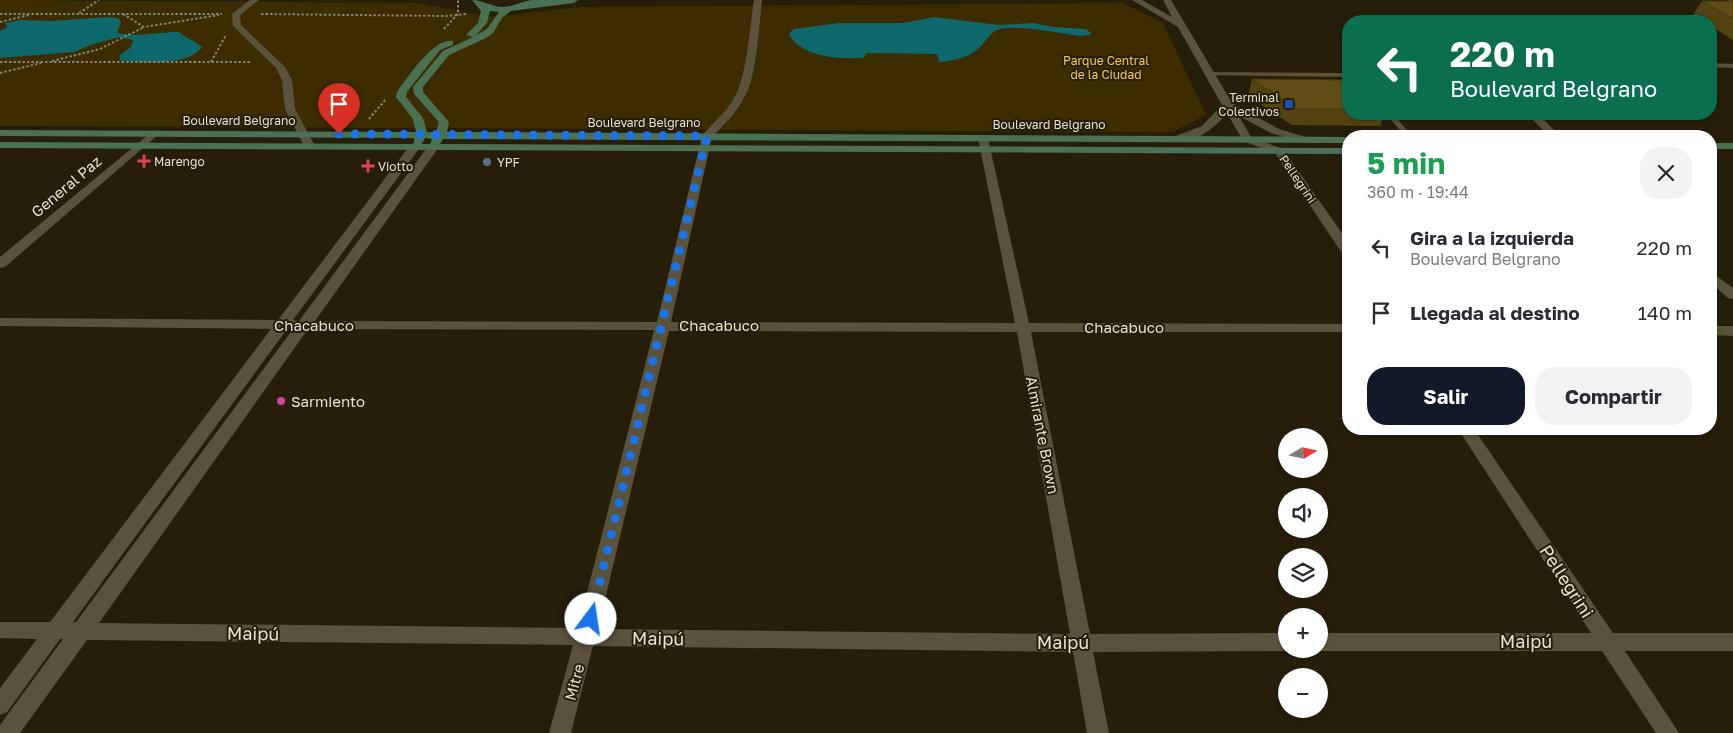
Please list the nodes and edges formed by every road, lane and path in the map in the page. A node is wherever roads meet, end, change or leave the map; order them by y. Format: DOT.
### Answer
graph roads {
  1 [pos="99,0"];
  2 [pos="255,0"];
  3 [pos="474,0"];
  4 [pos="537,0"];
  5 [pos="574,0"];
  6 [pos="758,0"];
  7 [pos="1136,0"];
  8 [pos="1167,0"];
  9 [pos="528,4"];
  10 [pos="485,7"];
  11 [pos="510,8"];
  12 [pos="34,14"];
  13 [pos="78,14"];
  14 [pos="122,14"];
  15 [pos="221,14"];
  16 [pos="0,22"];
  17 [pos="1182,26"];
  18 [pos="144,27"];
  19 [pos="228,32"];
  20 [pos="0,62"];
  21 [pos="46,62"];
  22 [pos="211,62"];
  23 [pos="278,64"];
  24 [pos="1717,65"];
  25 [pos="1733,66"];
  26 [pos="1208,71"];
  27 [pos="0,73"];
  28 [pos="1342,75"];
  29 [pos="1227,105"];
  30 [pos="1395,120"];
  31 [pos="1538,120"];
  32 [pos="1404,130"];
  33 [pos="1549,130"];
  34 [pos="0,133"];
  35 [pos="154,134"];
  36 [pos="303,134"];
  37 [pos="1177,139"];
  38 [pos="1247,139"];
  39 [pos="1302,139"];
  40 [pos="418,140"];
  41 [pos="1342,140"];
  42 [pos="437,141"];
  43 [pos="705,142"];
  44 [pos="984,143"];
  45 [pos="0,145"];
  46 [pos="139,145"];
  47 [pos="309,146"];
  48 [pos="1717,146"];
  49 [pos="1733,146"];
  50 [pos="1279,151"];
  51 [pos="1342,151"];
  52 [pos="1342,243"];
  53 [pos="0,264"];
  54 [pos="1717,281"];
  55 [pos="1733,295"];
  56 [pos="0,322"];
  57 [pos="282,325"];
  58 [pos="303,325"];
  59 [pos="663,325"];
  60 [pos="1022,327"];
  61 [pos="1342,328"];
  62 [pos="1717,330"];
  63 [pos="1733,331"];
  64 [pos="1470,435"];
  65 [pos="0,630"];
  66 [pos="55,631"];
  67 [pos="81,631"];
  68 [pos="586,637"];
  69 [pos="1606,640"];
  70 [pos="1278,642"];
  71 [pos="1328,642"];
  72 [pos="1733,642"];
  73 [pos="1082,643"];
  74 [pos="0,705"];
  75 [pos="7,733"];
  76 [pos="560,733"];
  77 [pos="1098,733"];
  78 [pos="1668,733"];
  1 -- 13 [label="path"];
  2 -- 23 [label="street"];
  3 -- 10 [label="street"];
  4 -- 9 [label="street"];
  5 -- 9 [label="street"];
  6 -- 43 [label="street"];
  7 -- 17 [label="street"];
  8 -- 17 [label="street"];
  9 -- 11 [label="street"];
  10 -- 11 [label="street"];
  10 -- 40 [label="street"];
  11 -- 42 [label="street"];
  12 -- 16 [label="path"];
  14 -- 18 [label="path"];
  15 -- 18 [label="path"];
  17 -- 26 [label="street"];
  18 -- 21 [label="path"];
  19 -- 22 [label="path"];
  20 -- 21 [label="path"];
  21 -- 22 [label="path"];
  21 -- 27 [label="path"];
  22 -- 23 [label="path"];
  23 -- 36 [label="street"];
  24 -- 25 [label="lane"];
  26 -- 28 [label="lane"];
  26 -- 29 [label="street"];
  29 -- 37 [label="street"];
  29 -- 38 [label="street"];
  29 -- 39 [label="street"];
  30 -- 32 [label="lane"];
  31 -- 33 [label="street"];
  34 -- 35 [label="street, Boulevard Belgrano"];
  35 -- 36 [label="street, Boulevard Belgrano"];
  35 -- 46 [label="street, General Paz"];
  36 -- 40 [label="street, Boulevard Belgrano"];
  36 -- 47 [label="street"];
  37 -- 38 [label="street, Boulevard Belgrano"];
  37 -- 44 [label="street, Boulevard Belgrano"];
  38 -- 39 [label="street, Boulevard Belgrano"];
  38 -- 50 [label="street, Pellegrini"];
  39 -- 41 [label="street, Boulevard Belgrano"];
  40 -- 42 [label="street, Boulevard Belgrano"];
  40 -- 47 [label="street, Boulevard Belgrano"];
  40 -- 57 [label="street"];
  42 -- 43 [label="street, Boulevard Belgrano"];
  42 -- 58 [label="street"];
  43 -- 44 [label="street, Boulevard Belgrano"];
  43 -- 59 [label="street, Mitre"];
  44 -- 50 [label="street, Boulevard Belgrano"];
  44 -- 60 [label="street, Almirante Brown"];
  45 -- 46 [label="street, Boulevard Belgrano"];
  46 -- 47 [label="street, Boulevard Belgrano"];
  46 -- 53 [label="street, General Paz"];
  48 -- 49 [label="street"];
  50 -- 51 [label="street, Boulevard Belgrano"];
  50 -- 52 [label="street, Pellegrini"];
  54 -- 55 [label="street"];
  56 -- 57 [label="street, Chacabuco"];
  57 -- 58 [label="street, Chacabuco"];
  57 -- 66 [label="street"];
  58 -- 59 [label="street, Chacabuco"];
  58 -- 67 [label="street"];
  59 -- 60 [label="street, Chacabuco"];
  59 -- 68 [label="street, Mitre"];
  60 -- 61 [label="street, Chacabuco"];
  60 -- 73 [label="street, Almirante Brown"];
  62 -- 63 [label="street"];
  64 -- 69 [label="street, Pellegrini"];
  65 -- 66 [label="street, Maipú"];
  66 -- 67 [label="street, Maipú"];
  66 -- 74 [label="street"];
  67 -- 68 [label="street, Maipú"];
  67 -- 75 [label="street"];
  68 -- 73 [label="street, Maipú"];
  68 -- 76 [label="street, Mitre"];
  69 -- 71 [label="street, Maipú"];
  69 -- 72 [label="street, Maipú"];
  69 -- 78 [label="street, Pellegrini"];
  70 -- 73 [label="street, Maipú"];
  73 -- 77 [label="street, Almirante Brown"];
}
